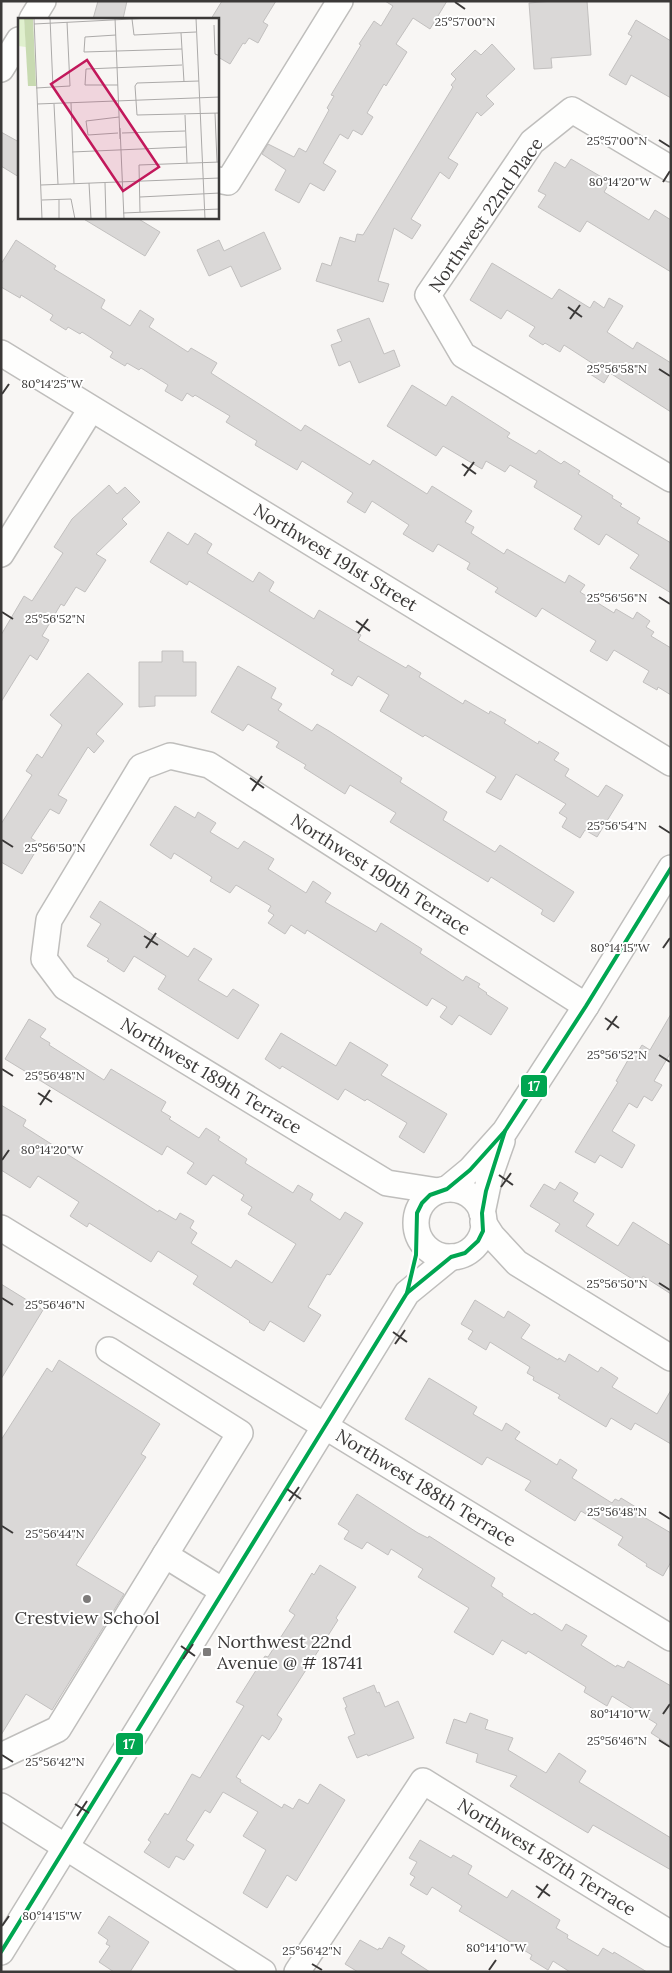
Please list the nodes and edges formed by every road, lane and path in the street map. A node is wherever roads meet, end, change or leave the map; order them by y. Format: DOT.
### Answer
graph roads {
  1 [pos="43,1"];
  2 [pos="340,1"];
  3 [pos="33,18"];
  4 [pos="18,42"];
  5 [pos="1,70"];
  6 [pos="18,81"];
  7 [pos="671,169"];
  8 [pos="223,181"];
  9 [pos="1,353"];
  10 [pos="91,409"];
  11 [pos="671,479"];
  12 [pos="1,554"];
  13 [pos="170,756"];
  14 [pos="671,763"];
  15 [pos="671,868"];
  16 [pos="586,1006"];
  17 [pos="505,1131"];
  18 [pos="387,1183"];
  19 [pos="442,1190"];
  20 [pos="482,1218"];
  21 [pos="1,1228"];
  22 [pos="417,1230"];
  23 [pos="458,1255"];
  24 [pos="517,1263"];
  25 [pos="407,1293"];
  26 [pos="109,1350"];
  27 [pos="671,1358"];
  28 [pos="326,1426"];
  29 [pos="165,1555"];
  30 [pos="223,1591"];
  31 [pos="671,1638"];
  32 [pos="1,1756"];
  33 [pos="1,1806"];
  34 [pos="65,1847"];
  35 [pos="671,1934"];
  36 [pos="1,1952"];
  37 [pos="263,1972"];
  38 [pos="297,1972"];
  1 -- 3 [label="street"];
  2 -- 8 [label="street"];
  4 -- 5 [label="street"];
  5 -- 6 [label="street"];
  7 -- 11 [label="street, Northwest 22nd Place"];
  9 -- 10 [label="street, Northwest 191st Street"];
  10 -- 12 [label="street"];
  10 -- 14 [label="street, Northwest 191st Street"];
  13 -- 16 [label="street, Northwest 190th Terrace"];
  13 -- 18 [label="street, Northwest 189th Terrace"];
  15 -- 16 [label="street"];
  16 -- 17 [label="street"];
  17 -- 19 [label="street"];
  17 -- 20 [label="street"];
  18 -- 19 [label="street, Northwest 189th Terrace"];
  18 -- 22 [label="street, Northwest 189th Terrace"];
  19 -- 20 [label="street"];
  19 -- 22 [label="street"];
  20 -- 23 [label="street"];
  20 -- 24 [label="street"];
  21 -- 28 [label="street, Northwest 188th Terrace"];
  22 -- 23 [label="street"];
  22 -- 25 [label="street"];
  23 -- 24 [label="street"];
  23 -- 25 [label="street"];
  24 -- 27 [label="street"];
  25 -- 28 [label="street"];
  26 -- 29 [label="street"];
  28 -- 30 [label="street"];
  28 -- 31 [label="street, Northwest 188th Terrace"];
  29 -- 30 [label="street"];
  29 -- 32 [label="street"];
  30 -- 34 [label="street"];
  33 -- 34 [label="street"];
  34 -- 36 [label="street"];
  34 -- 37 [label="street"];
  35 -- 38 [label="street, Northwest 187th Terrace"];
}
